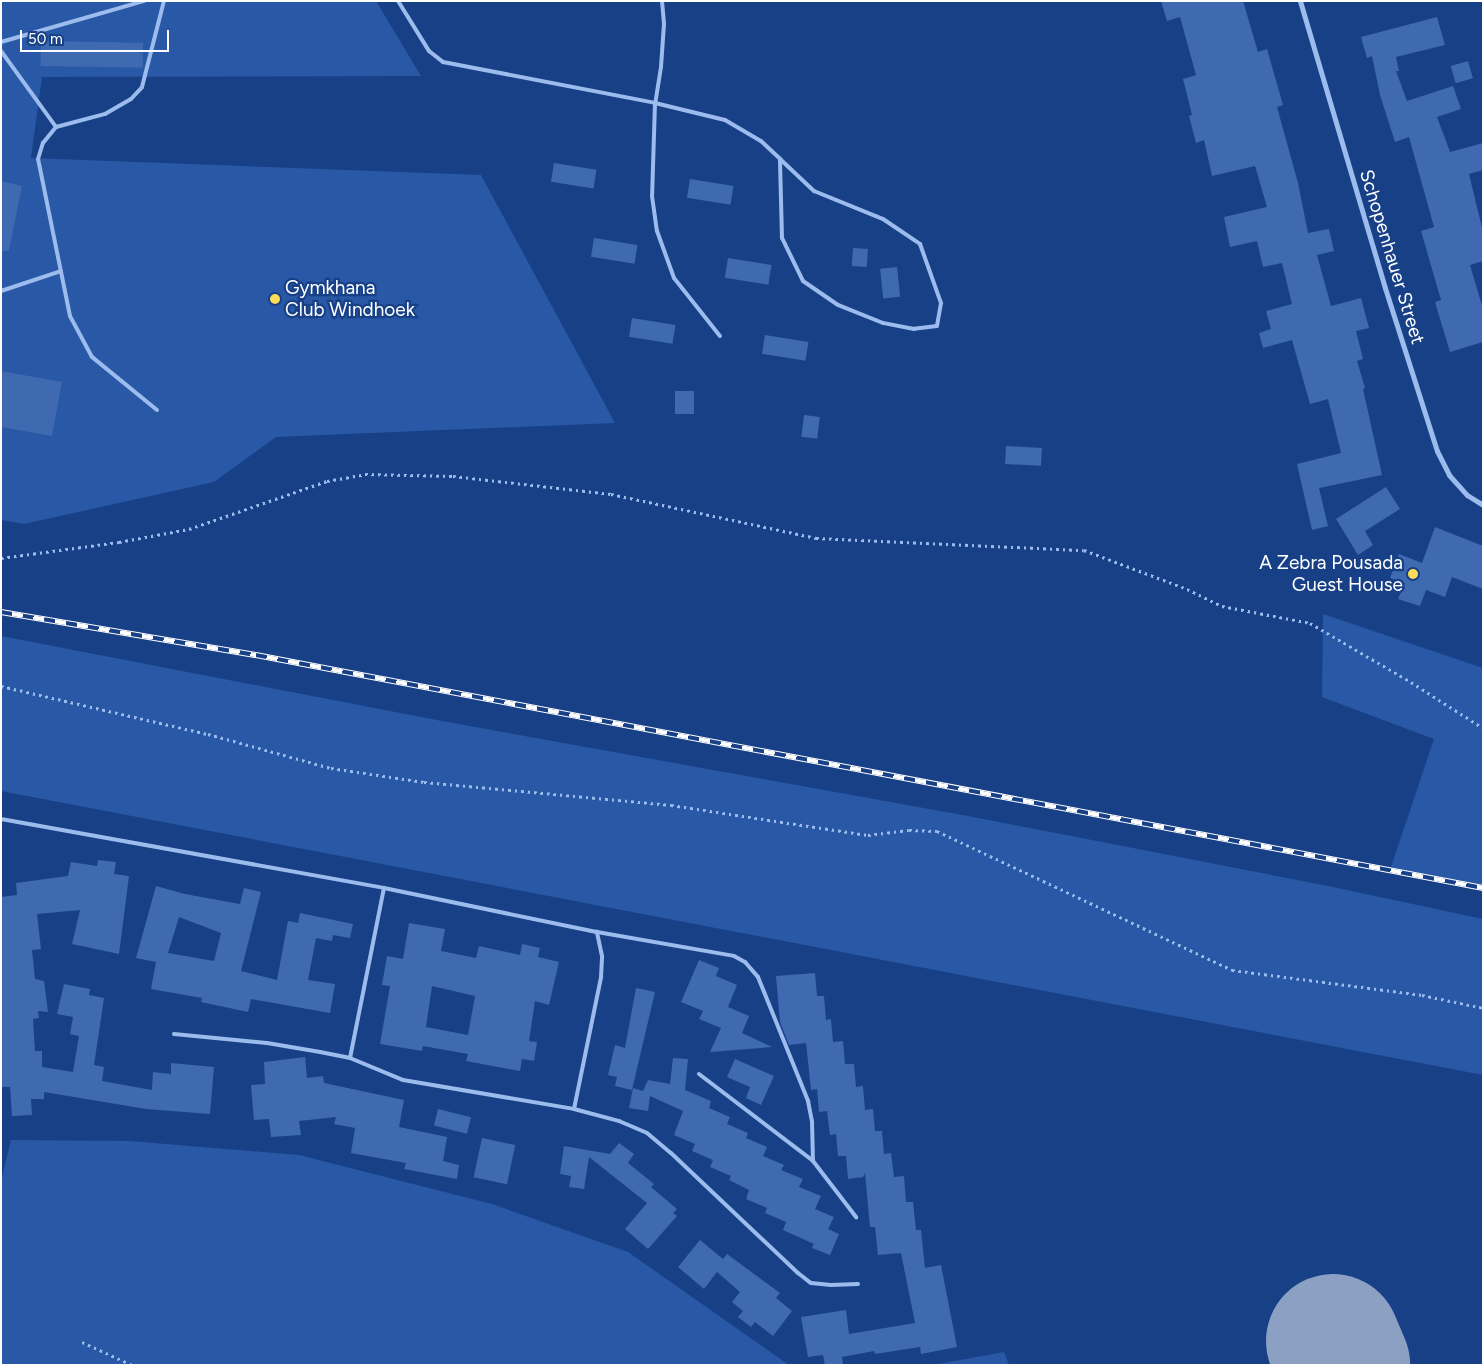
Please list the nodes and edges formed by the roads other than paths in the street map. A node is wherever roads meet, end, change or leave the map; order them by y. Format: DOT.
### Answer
graph roads {
  1 [pos="144,1"];
  2 [pos="164,1"];
  3 [pos="398,1"];
  4 [pos="662,1"];
  5 [pos="1300,1"];
  6 [pos="1,42"];
  7 [pos="1,51"];
  8 [pos="655,103"];
  9 [pos="56,127"];
  10 [pos="780,159"];
  11 [pos="61,271"];
  12 [pos="1,291"];
  13 [pos="720,336"];
  14 [pos="157,410"];
  15 [pos="1483,505"];
  16 [pos="1,819"];
  17 [pos="384,888"];
  18 [pos="597,932"];
  19 [pos="174,1034"];
  20 [pos="350,1058"];
  21 [pos="699,1074"];
  22 [pos="574,1109"];
  23 [pos="813,1161"];
  24 [pos="856,1217"];
  25 [pos="858,1284"];
  1 -- 6 [label="lane"];
  2 -- 9 [label="lane"];
  3 -- 8 [label="lane"];
  4 -- 8 [label="lane"];
  5 -- 15 [label="street, Schopenhauer Street"];
  7 -- 9 [label="lane"];
  8 -- 10 [label="lane"];
  8 -- 13 [label="lane"];
  9 -- 11 [label="lane"];
  10 -- 10 [label="lane"];
  11 -- 12 [label="lane"];
  11 -- 14 [label="lane"];
  16 -- 17 [label="lane"];
  17 -- 18 [label="lane"];
  17 -- 20 [label="lane"];
  18 -- 22 [label="lane"];
  18 -- 23 [label="lane"];
  19 -- 20 [label="lane"];
  20 -- 22 [label="lane"];
  21 -- 23 [label="lane"];
  22 -- 25 [label="lane"];
  23 -- 24 [label="lane"];
}
